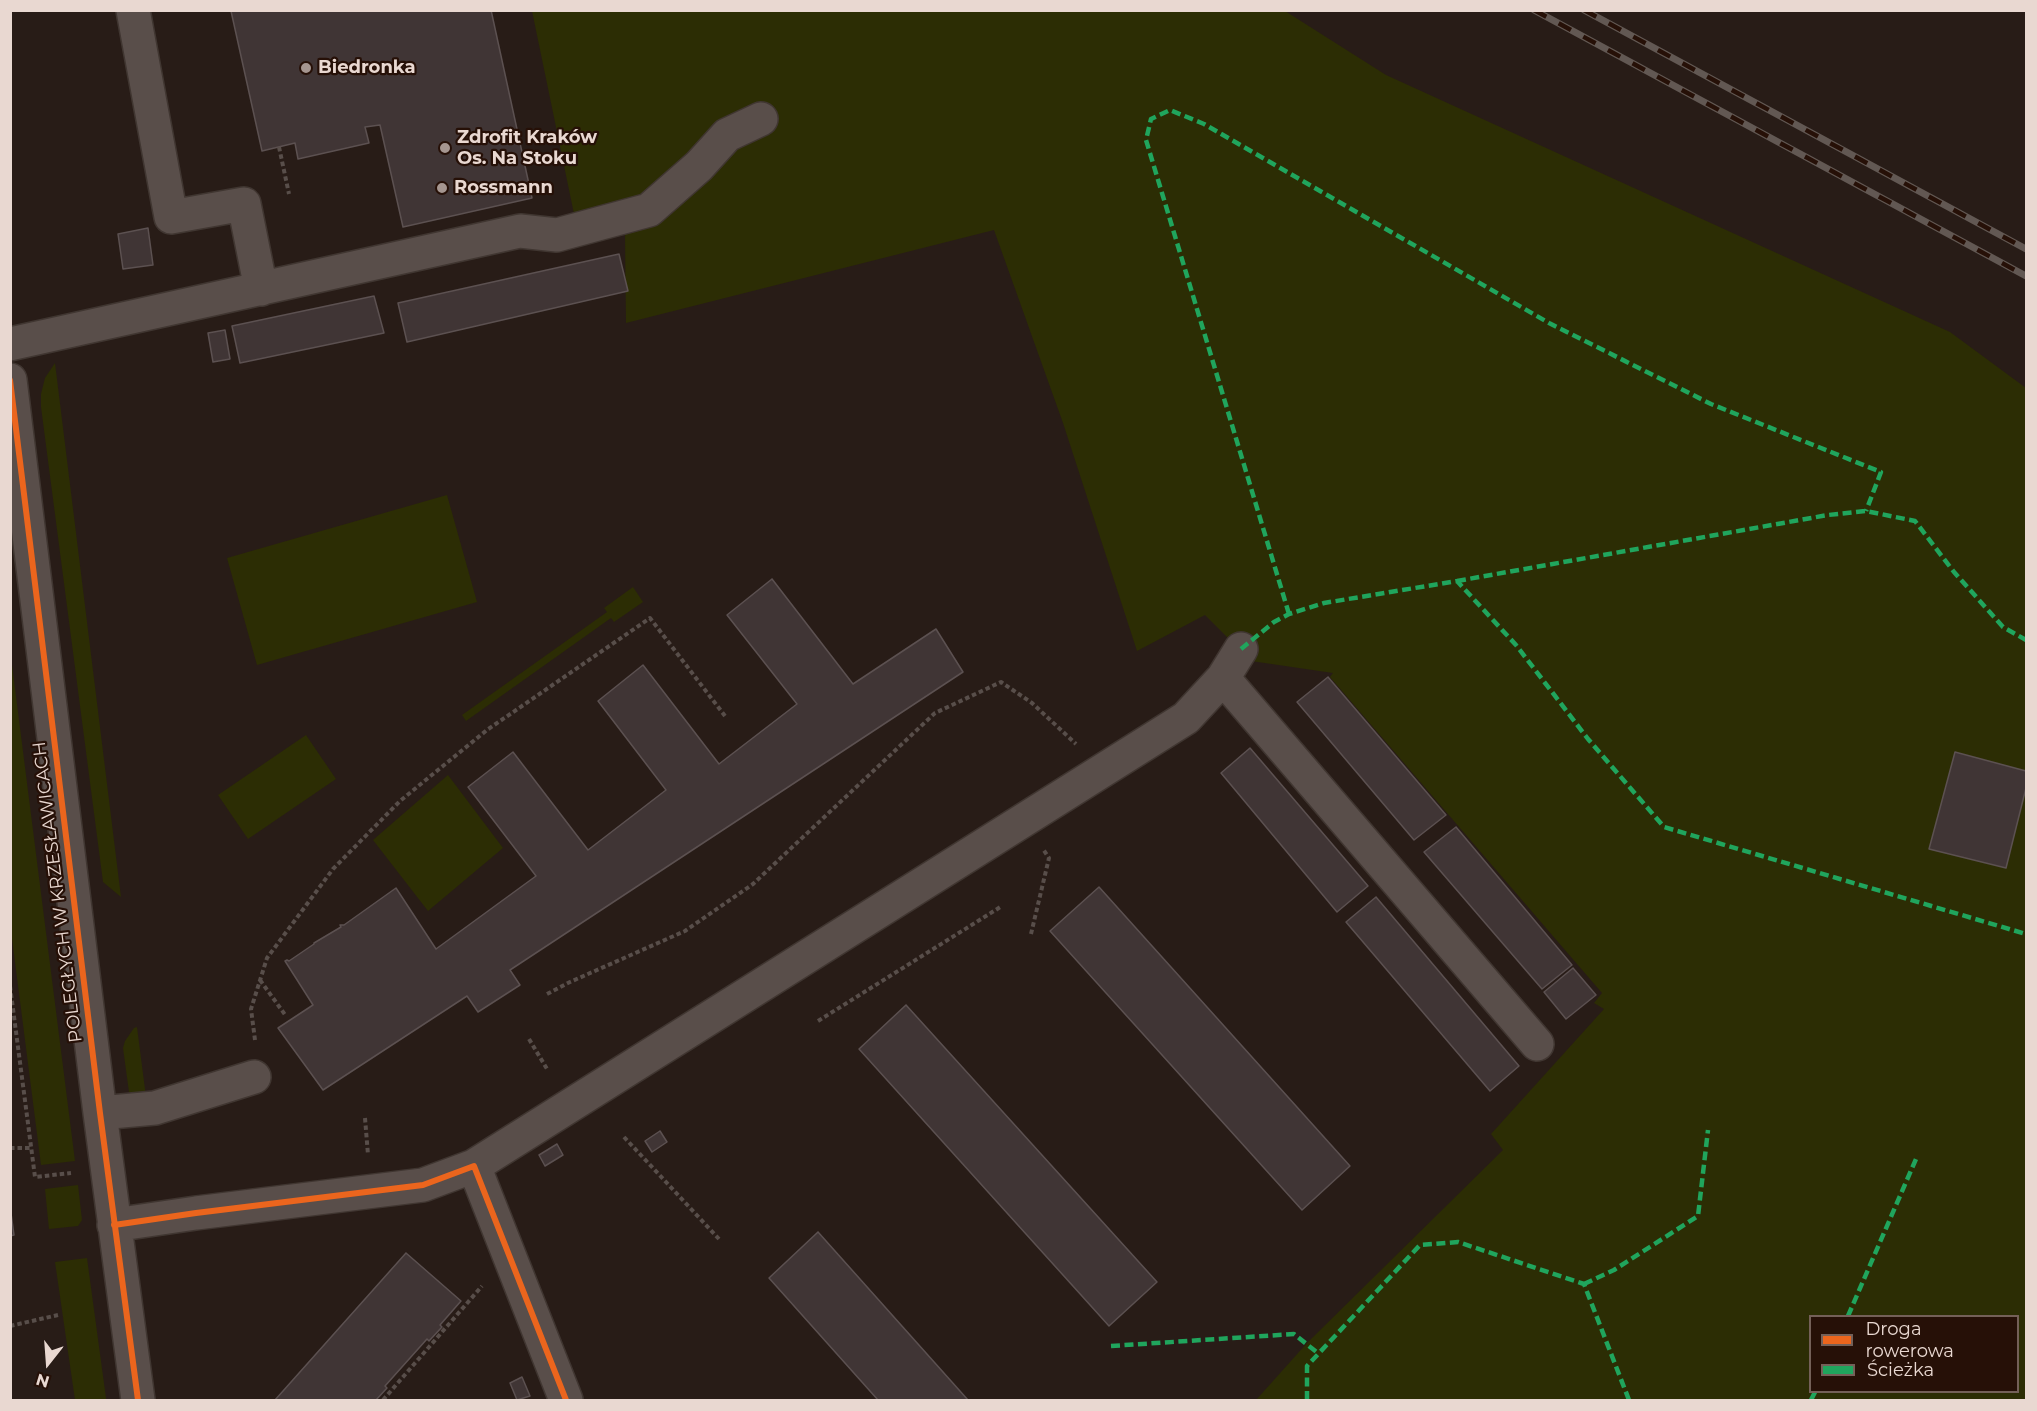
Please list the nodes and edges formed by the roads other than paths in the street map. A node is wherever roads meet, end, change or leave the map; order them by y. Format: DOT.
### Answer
graph roads {
  1 [pos="133,10"];
  2 [pos="761,119"];
  3 [pos="261,289"];
  4 [pos="10,344"];
  5 [pos="10,380"];
  6 [pos="1241,649"];
  7 [pos="1223,678"];
  8 [pos="1538,1044"];
  9 [pos="254,1077"];
  10 [pos="100,1113"];
  11 [pos="474,1166"];
  12 [pos="114,1225"];
  13 [pos="138,1401"];
  14 [pos="566,1401"];
  1 -- 3 [label="street"];
  2 -- 3 [label="street"];
  3 -- 4 [label="street"];
  5 -- 10 [label="street, POLEGŁYCH W KRZESŁAWICACH"];
  6 -- 7 [label="street"];
  7 -- 8 [label="street"];
  7 -- 11 [label="street"];
  9 -- 10 [label="street"];
  10 -- 12 [label="street, POLEGŁYCH W KRZESŁAWICACH"];
  11 -- 12 [label="street"];
  11 -- 14 [label="street"];
  12 -- 13 [label="street, POLEGŁYCH W KRZESŁAWICACH"];
}
